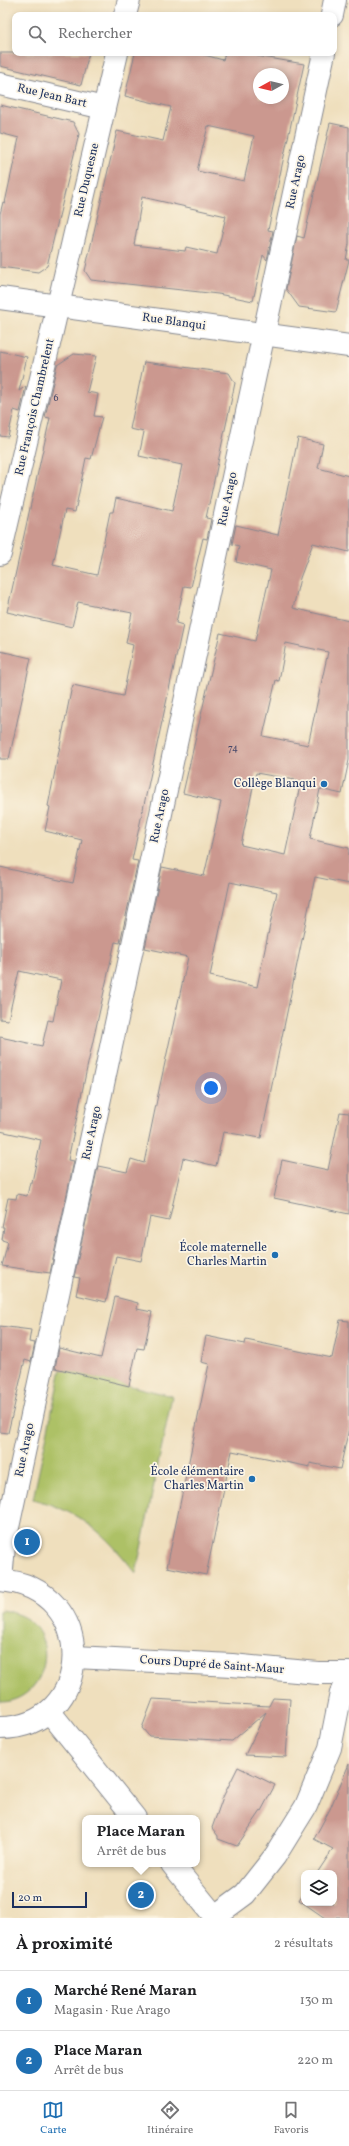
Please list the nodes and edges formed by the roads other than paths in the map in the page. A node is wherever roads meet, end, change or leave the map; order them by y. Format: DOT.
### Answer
graph roads {
  1 [pos="129,0"];
  2 [pos="335,0"];
  3 [pos="126,12"];
  4 [pos="333,12"];
  5 [pos="116,56"];
  6 [pos="323,56"];
  7 [pos="0,84"];
  8 [pos="104,108"];
  9 [pos="0,298"];
  10 [pos="58,306"];
  11 [pos="262,334"];
  12 [pos="349,346"];
  13 [pos="5,512"];
  14 [pos="0,554"];
  15 [pos="0,1580"];
  16 [pos="75,1657"];
  17 [pos="349,1674"];
  18 [pos="49,1711"];
  19 [pos="0,1728"];
  20 [pos="133,1815"];
  21 [pos="174,1867"];
  22 [pos="216,1917"];
  1 -- 3 [label="street"];
  2 -- 4 [label="street"];
  5 -- 8 [label="street, Rue Duquesne"];
  6 -- 11 [label="street, Rue Arago"];
  7 -- 8 [label="street, Rue Jean Bart"];
  8 -- 10 [label="street, Rue Duquesne"];
  9 -- 10 [label="street, Rue Blanqui"];
  10 -- 11 [label="street, Rue Blanqui"];
  10 -- 13 [label="street, Rue François Chambrelent"];
  11 -- 12 [label="street, Rue Blanqui"];
  11 -- 15 [label="street, Rue Arago"];
  13 -- 14 [label="street, Rue François Chambrelent"];
  15 -- 16 [label="street"];
  16 -- 17 [label="street, Cours Dupré de Saint-Maur"];
  16 -- 18 [label="street"];
  17 -- 22 [label="street"];
  18 -- 19 [label="street"];
  18 -- 20 [label="street"];
  21 -- 22 [label="street"];
}
